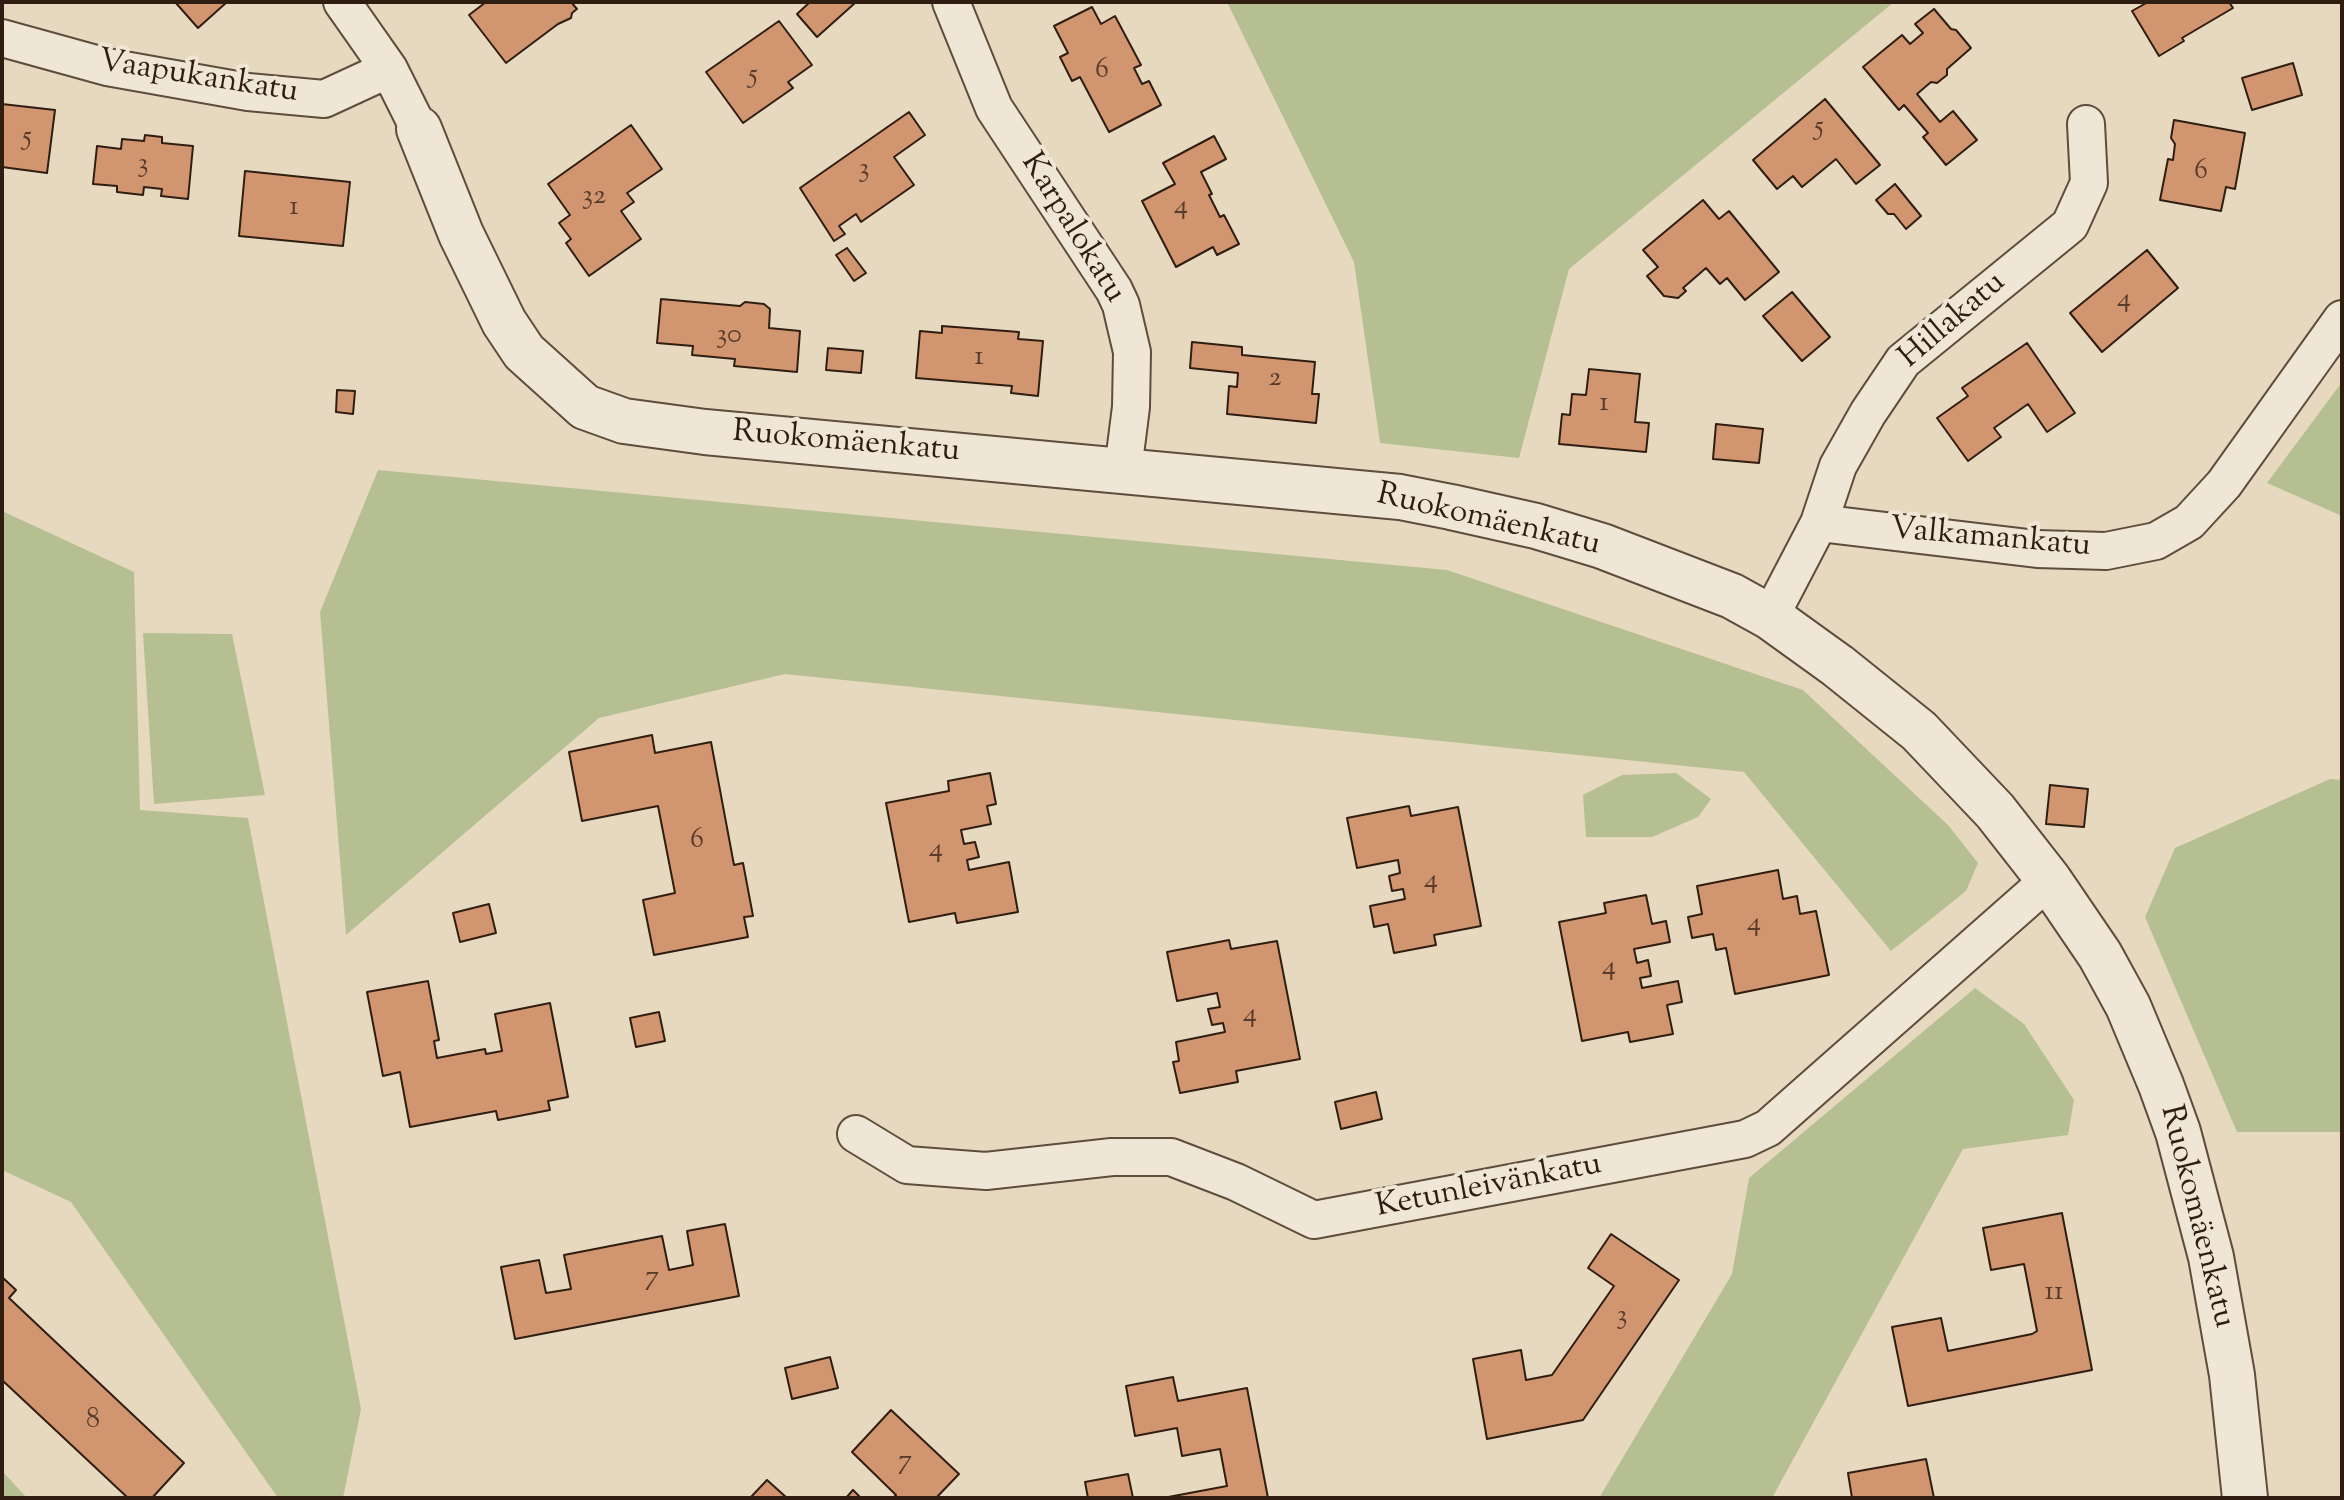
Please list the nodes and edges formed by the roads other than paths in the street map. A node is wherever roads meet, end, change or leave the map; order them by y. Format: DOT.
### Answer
graph roads {
  1 [pos="342,2"];
  2 [pos="951,2"];
  3 [pos="2,38"];
  4 [pos="389,69"];
  5 [pos="2086,124"];
  6 [pos="419,129"];
  7 [pos="2342,319"];
  8 [pos="1123,470"];
  9 [pos="1819,523"];
  10 [pos="1770,617"];
  11 [pos="2049,880"];
  12 [pos="856,1134"];
  13 [pos="2245,1498"];
  1 -- 4 [label="street, Ruokomäenkatu"];
  2 -- 8 [label="street, Karpalokatu"];
  3 -- 4 [label="street, Vaapukankatu"];
  4 -- 6 [label="street, Ruokomäenkatu"];
  5 -- 9 [label="street, Hillakatu"];
  6 -- 8 [label="street, Ruokomäenkatu"];
  7 -- 9 [label="street, Valkamankatu"];
  8 -- 10 [label="street, Ruokomäenkatu"];
  9 -- 10 [label="street, Hillakatu"];
  10 -- 11 [label="street, Ruokomäenkatu"];
  11 -- 12 [label="street, Ketunleivänkatu"];
  11 -- 13 [label="street, Ruokomäenkatu"];
}
